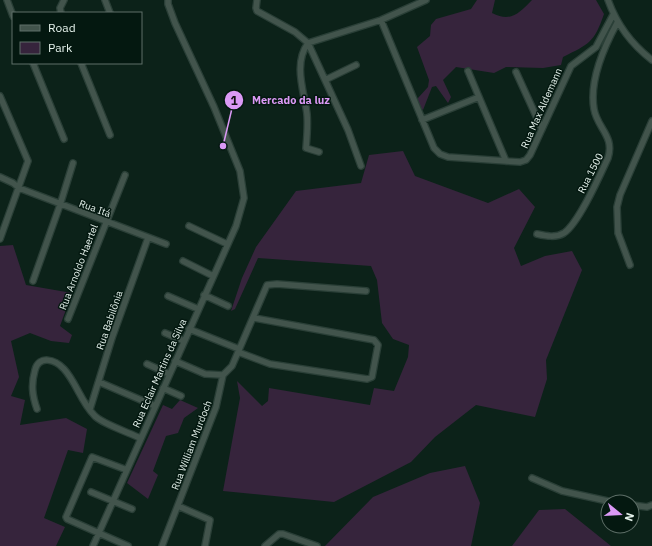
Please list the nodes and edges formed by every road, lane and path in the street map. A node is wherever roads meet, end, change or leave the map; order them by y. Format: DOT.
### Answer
graph roads {
  1 [pos="7,0"];
  2 [pos="64,0"];
  3 [pos="104,0"];
  4 [pos="168,0"];
  5 [pos="257,0"];
  6 [pos="426,0"];
  7 [pos="608,0"];
  8 [pos="61,12"];
  9 [pos="110,12"];
  10 [pos="12,13"];
  11 [pos="613,15"];
  12 [pos="381,20"];
  13 [pos="618,23"];
  14 [pos="308,43"];
  15 [pos="652,60"];
  16 [pos="33,64"];
  17 [pos="81,64"];
  18 [pos="356,65"];
  19 [pos="468,71"];
  20 [pos="516,72"];
  21 [pos="325,80"];
  22 [pos="0,96"];
  23 [pos="479,98"];
  24 [pos="422,120"];
  25 [pos="652,121"];
  26 [pos="542,129"];
  27 [pos="110,135"];
  28 [pos="64,139"];
  29 [pos="319,152"];
  30 [pos="506,161"];
  31 [pos="73,163"];
  32 [pos="361,166"];
  33 [pos="125,174"];
  34 [pos="0,177"];
  35 [pos="19,188"];
  36 [pos="60,204"];
  37 [pos="106,221"];
  38 [pos="189,226"];
  39 [pos="2,228"];
  40 [pos="537,234"];
  41 [pos="148,238"];
  42 [pos="0,239"];
  43 [pos="166,244"];
  44 [pos="227,244"];
  45 [pos="183,261"];
  46 [pos="630,265"];
  47 [pos="213,276"];
  48 [pos="32,281"];
  49 [pos="366,291"];
  50 [pos="204,295"];
  51 [pos="168,296"];
  52 [pos="228,306"];
  53 [pos="198,309"];
  54 [pos="254,318"];
  55 [pos="68,319"];
  56 [pos="189,329"];
  57 [pos="165,333"];
  58 [pos="184,341"];
  59 [pos="238,351"];
  60 [pos="174,361"];
  61 [pos="147,364"];
  62 [pos="169,374"];
  63 [pos="223,375"];
  64 [pos="99,382"];
  65 [pos="163,388"];
  66 [pos="181,396"];
  67 [pos="155,406"];
  68 [pos="37,408"];
  69 [pos="90,409"];
  70 [pos="140,438"];
  71 [pos="126,470"];
  72 [pos="532,478"];
  73 [pos="91,492"];
  74 [pos="600,499"];
  75 [pos="112,501"];
  76 [pos="652,505"];
  77 [pos="178,506"];
  78 [pos="640,506"];
  79 [pos="132,509"];
  80 [pos="99,533"];
  81 [pos="93,546"];
  82 [pos="128,546"];
  83 [pos="162,546"];
  84 [pos="205,546"];
  85 [pos="265,546"];
  86 [pos="317,546"];
  1 -- 10 [label="street"];
  2 -- 8 [label="street"];
  3 -- 9 [label="street"];
  4 -- 44 [label="street, Rua Eclair Martins da Silva"];
  5 -- 14 [label="street"];
  6 -- 12 [label="street"];
  7 -- 11 [label="street"];
  11 -- 13 [label="street"];
  11 -- 26 [label="street, Rua Max Aldemann"];
  12 -- 14 [label="street"];
  12 -- 24 [label="street, Rua Max Aldemann"];
  13 -- 15 [label="street"];
  13 -- 40 [label="street, Rua 1500"];
  14 -- 21 [label="street"];
  14 -- 29 [label="street"];
  16 -- 28 [label="street"];
  17 -- 27 [label="street"];
  18 -- 21 [label="street"];
  19 -- 23 [label="street"];
  20 -- 26 [label="street"];
  21 -- 32 [label="street"];
  22 -- 35 [label="street"];
  23 -- 24 [label="street"];
  23 -- 30 [label="street"];
  24 -- 30 [label="street, Rua Max Aldemann"];
  25 -- 46 [label="street"];
  26 -- 30 [label="street, Rua Max Aldemann"];
  31 -- 36 [label="street"];
  33 -- 37 [label="street, Rua Arnoldo Haertel"];
  34 -- 35 [label="street, Rua Itá"];
  35 -- 36 [label="street, Rua Itá"];
  35 -- 39 [label="street"];
  36 -- 37 [label="street, Rua Itá"];
  36 -- 48 [label="street"];
  37 -- 41 [label="street, Rua Itá"];
  37 -- 55 [label="street, Rua Arnoldo Haertel"];
  38 -- 44 [label="street"];
  39 -- 42 [label="street"];
  41 -- 43 [label="street, Rua Itá"];
  41 -- 64 [label="street, Rua Babilônia"];
  44 -- 47 [label="street, Rua Eclair Martins da Silva"];
  45 -- 47 [label="street"];
  47 -- 50 [label="street, Rua Eclair Martins da Silva"];
  49 -- 54 [label="street"];
  50 -- 52 [label="street"];
  50 -- 53 [label="street, Rua Eclair Martins da Silva"];
  51 -- 53 [label="street"];
  53 -- 56 [label="street, Rua Eclair Martins da Silva"];
  54 -- 59 [label="street"];
  54 -- 59 [label="street"];
  56 -- 58 [label="street, Rua Eclair Martins da Silva"];
  56 -- 59 [label="street"];
  57 -- 58 [label="street"];
  58 -- 60 [label="street, Rua Eclair Martins da Silva"];
  59 -- 63 [label="street"];
  60 -- 62 [label="street, Rua Eclair Martins da Silva"];
  60 -- 63 [label="street"];
  61 -- 62 [label="street"];
  62 -- 65 [label="street, Rua Eclair Martins da Silva"];
  63 -- 77 [label="street, Rua William Murdoch"];
  64 -- 67 [label="street"];
  64 -- 69 [label="street, Rua Babilônia"];
  65 -- 66 [label="street"];
  65 -- 67 [label="street, Rua Eclair Martins da Silva"];
  67 -- 70 [label="street, Rua Eclair Martins da Silva"];
  68 -- 69 [label="street"];
  69 -- 70 [label="street"];
  70 -- 71 [label="street, Rua Eclair Martins da Silva"];
  71 -- 75 [label="street, Rua Eclair Martins da Silva"];
  71 -- 80 [label="street"];
  72 -- 74 [label="street"];
  73 -- 75 [label="street"];
  75 -- 79 [label="street"];
  75 -- 80 [label="street, Rua Eclair Martins da Silva"];
  76 -- 78 [label="street"];
  77 -- 83 [label="street, Rua William Murdoch"];
  77 -- 84 [label="street"];
  80 -- 81 [label="street, Rua Eclair Martins da Silva"];
  80 -- 82 [label="street"];
  85 -- 86 [label="street"];
}
